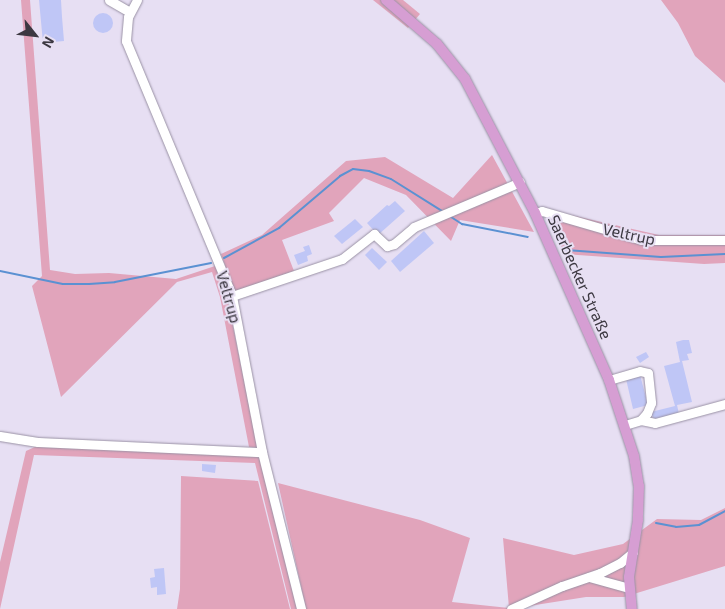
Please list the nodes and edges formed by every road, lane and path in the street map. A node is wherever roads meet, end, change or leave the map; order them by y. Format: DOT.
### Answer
graph roads {
  1 [pos="109,0"];
  2 [pos="137,0"];
  3 [pos="386,0"];
  4 [pos="130,12"];
  5 [pos="520,182"];
  6 [pos="535,213"];
  7 [pos="725,240"];
  8 [pos="232,296"];
  9 [pos="609,380"];
  10 [pos="725,404"];
  11 [pos="641,420"];
  12 [pos="625,425"];
  13 [pos="0,436"];
  14 [pos="262,452"];
  15 [pos="633,552"];
  16 [pos="589,577"];
  17 [pos="629,588"];
  18 [pos="301,609"];
  19 [pos="511,609"];
  20 [pos="632,609"];
  1 -- 4 [label="street"];
  2 -- 4 [label="street, Veltrup"];
  3 -- 5 [label="main road, Saerbecker Straße"];
  4 -- 8 [label="street, Veltrup"];
  5 -- 6 [label="main road, Saerbecker Straße"];
  5 -- 8 [label="street"];
  6 -- 7 [label="street, Veltrup"];
  6 -- 9 [label="main road, Saerbecker Straße"];
  8 -- 14 [label="street, Veltrup"];
  9 -- 11 [label="street"];
  9 -- 12 [label="main road, Saerbecker Straße"];
  10 -- 11 [label="street"];
  11 -- 12 [label="street"];
  12 -- 15 [label="main road, Saerbecker Straße"];
  13 -- 14 [label="street"];
  14 -- 18 [label="street, Veltrup"];
  15 -- 16 [label="street"];
  15 -- 17 [label="main road, Saerbecker Straße"];
  16 -- 17 [label="street"];
  16 -- 19 [label="street"];
  17 -- 20 [label="main road, Saerbecker Straße"];
}
